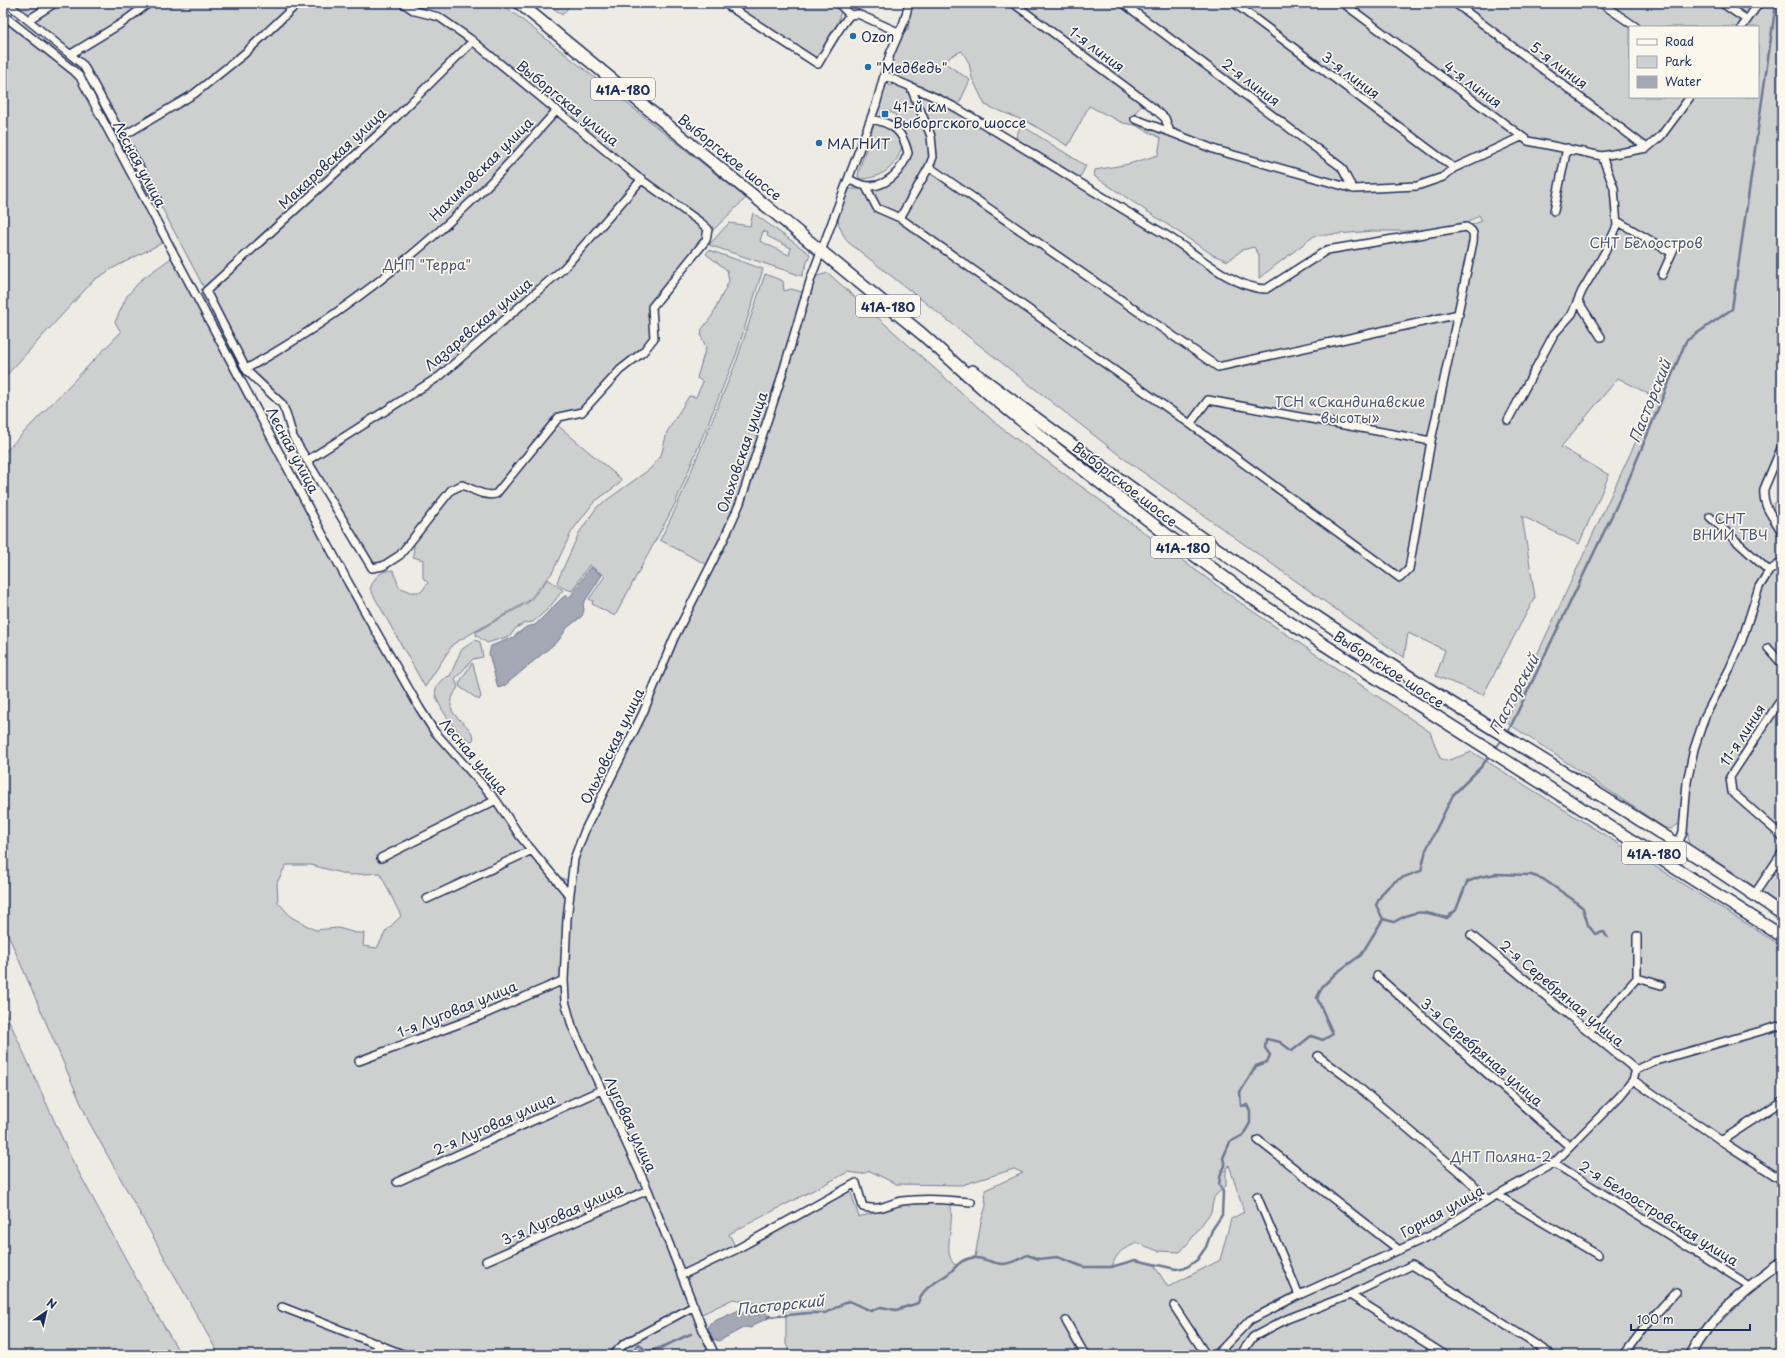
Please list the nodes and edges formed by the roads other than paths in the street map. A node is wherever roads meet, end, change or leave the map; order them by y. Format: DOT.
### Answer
graph roads {
  1 [pos="7,3"];
  2 [pos="55,3"];
  3 [pos="149,3"];
  4 [pos="298,3"];
  5 [pos="404,3"];
  6 [pos="519,3"];
  7 [pos="724,3"];
  8 [pos="838,3"];
  9 [pos="909,3"];
  10 [pos="1013,3"];
  11 [pos="1123,3"];
  12 [pos="1234,3"];
  13 [pos="1343,3"];
  14 [pos="1455,3"];
  15 [pos="1601,3"];
  16 [pos="1722,3"];
  17 [pos="1759,3"];
  18 [pos="3,15"];
  19 [pos="850,15"];
  20 [pos="28,20"];
  21 [pos="1747,20"];
  22 [pos="1635,26"];
  23 [pos="1743,26"];
  24 [pos="898,32"];
  25 [pos="473,41"];
  26 [pos="71,54"];
  27 [pos="884,75"];
  28 [pos="911,88"];
  29 [pos="1689,98"];
  30 [pos="557,110"];
  31 [pos="871,119"];
  32 [pos="1135,119"];
  33 [pos="1170,132"];
  34 [pos="123,136"];
  35 [pos="1521,137"];
  36 [pos="1567,148"];
  37 [pos="1647,148"];
  38 [pos="1602,156"];
  39 [pos="929,167"];
  40 [pos="1454,168"];
  41 [pos="642,179"];
  42 [pos="849,179"];
  43 [pos="866,186"];
  44 [pos="1354,189"];
  45 [pos="157,199"];
  46 [pos="1554,211"];
  47 [pos="900,218"];
  48 [pos="1617,221"];
  49 [pos="1676,244"];
  50 [pos="821,251"];
  51 [pos="1672,253"];
  52 [pos="1662,275"];
  53 [pos="1578,301"];
  54 [pos="1459,314"];
  55 [pos="922,334"];
  56 [pos="1601,337"];
  57 [pos="246,369"];
  58 [pos="1508,420"];
  59 [pos="1190,424"];
  60 [pos="1431,441"];
  61 [pos="1782,446"];
  62 [pos="308,460"];
  63 [pos="1710,517"];
  64 [pos="1782,534"];
  65 [pos="1782,562"];
  66 [pos="1769,571"];
  67 [pos="1768,648"];
  68 [pos="1782,664"];
  69 [pos="1782,698"];
  70 [pos="496,800"];
  71 [pos="1782,836"];
  72 [pos="1678,844"];
  73 [pos="532,850"];
  74 [pos="1782,853"];
  75 [pos="381,858"];
  76 [pos="569,895"];
  77 [pos="1754,895"];
  78 [pos="428,900"];
  79 [pos="1782,914"];
  80 [pos="1471,935"];
  81 [pos="1637,936"];
  82 [pos="1782,936"];
  83 [pos="1377,976"];
  84 [pos="1636,978"];
  85 [pos="564,980"];
  86 [pos="1661,985"];
  87 [pos="1782,1025"];
  88 [pos="1589,1032"];
  89 [pos="1318,1056"];
  90 [pos="359,1061"];
  91 [pos="1636,1070"];
  92 [pos="1633,1080"];
  93 [pos="601,1090"];
  94 [pos="1782,1101"];
  95 [pos="1258,1140"];
  96 [pos="1721,1141"];
  97 [pos="1570,1147"];
  98 [pos="1554,1163"];
  99 [pos="1782,1180"];
  100 [pos="397,1182"];
  101 [pos="648,1190"];
  102 [pos="1497,1195"];
  103 [pos="1258,1196"];
  104 [pos="1488,1200"];
  105 [pos="971,1202"];
  106 [pos="1399,1250"];
  107 [pos="1598,1255"];
  108 [pos="486,1261"];
  109 [pos="1782,1263"];
  110 [pos="682,1275"];
  111 [pos="1750,1286"];
  112 [pos="1676,1292"];
  113 [pos="1299,1295"];
  114 [pos="1350,1295"];
  115 [pos="694,1306"];
  116 [pos="1174,1306"];
  117 [pos="282,1307"];
  118 [pos="1066,1321"];
  119 [pos="377,1343"];
  120 [pos="374,1355"];
  121 [pos="405,1355"];
  122 [pos="613,1355"];
  123 [pos="715,1355"];
  124 [pos="1085,1355"];
  125 [pos="1206,1355"];
  126 [pos="1216,1355"];
  127 [pos="1240,1355"];
  128 [pos="1445,1355"];
  129 [pos="1552,1355"];
  130 [pos="1624,1355"];
  131 [pos="1691,1355"];
  1 -- 20 [label="street"];
  2 -- 20 [label="street"];
  3 -- 26 [label="street"];
  4 -- 34 [label="street"];
  5 -- 25 [label="street, Выборгская улица"];
  6 -- 50 [label="main road, Выборгское шоссе / 41А-180"];
  7 -- 19 [label="street"];
  8 -- 19 [label="street"];
  9 -- 24 [label="street, Ольховская улица"];
  10 -- 33 [label="street, 1-я линия"];
  11 -- 44 [label="street, 2-я линия"];
  12 -- 40 [label="street, 3-я линия"];
  13 -- 35 [label="street, 4-я линия"];
  14 -- 37 [label="street, 5-я линия"];
  15 -- 22 [label="street"];
  16 -- 21 [label="street"];
  17 -- 21 [label="street"];
  18 -- 70 [label="street, Лесная улица"];
  19 -- 24 [label="street"];
  20 -- 26 [label="street"];
  21 -- 23 [label="street"];
  24 -- 27 [label="street, Ольховская улица"];
  25 -- 30 [label="street, Выборгская улица"];
  25 -- 57 [label="street, Макаровская улица"];
  26 -- 34 [label="street"];
  27 -- 28 [label="street"];
  27 -- 31 [label="street, Ольховская улица"];
  28 -- 39 [label="street"];
  28 -- 54 [label="street"];
  29 -- 37 [label="street"];
  30 -- 41 [label="street, Выборгская улица"];
  30 -- 57 [label="street, Нахимовская улица"];
  31 -- 42 [label="street, Ольховская улица"];
  31 -- 43 [label="street"];
  32 -- 33 [label="street"];
  33 -- 44 [label="street"];
  34 -- 45 [label="street"];
  35 -- 36 [label="street, 4-я линия"];
  35 -- 40 [label="street"];
  36 -- 38 [label="street, 4-я линия"];
  36 -- 46 [label="street"];
  37 -- 38 [label="street"];
  38 -- 48 [label="street"];
  39 -- 47 [label="street"];
  39 -- 54 [label="street"];
  40 -- 44 [label="street"];
  41 -- 62 [label="street, Лазаревская улица"];
  41 -- 62 [label="street, Выборгская улица"];
  42 -- 43 [label="street"];
  42 -- 50 [label="street, Ольховская улица"];
  43 -- 47 [label="street"];
  47 -- 59 [label="street"];
  48 -- 51 [label="street"];
  48 -- 53 [label="street"];
  49 -- 51 [label="street"];
  50 -- 55 [label="main road, Выборгское шоссе / 41А-180"];
  50 -- 76 [label="street, Ольховская улица"];
  51 -- 52 [label="street"];
  53 -- 56 [label="street"];
  53 -- 58 [label="street"];
  54 -- 60 [label="street"];
  55 -- 72 [label="main road, Выборгское шоссе / 41А-180"];
  55 -- 82 [label="main road, Выборгское шоссе / 41А-180"];
  57 -- 62 [label="street"];
  59 -- 60 [label="street"];
  59 -- 60 [label="street"];
  61 -- 64 [label="street"];
  63 -- 66 [label="street"];
  65 -- 66 [label="street"];
  66 -- 72 [label="street"];
  67 -- 68 [label="street"];
  69 -- 71 [label="street, 11-я линия"];
  70 -- 73 [label="street, Лесная улица"];
  70 -- 75 [label="street"];
  72 -- 77 [label="main road, 41А-180"];
  73 -- 76 [label="street, Лесная улица"];
  73 -- 78 [label="street"];
  74 -- 77 [label="street"];
  76 -- 85 [label="street, Луговая улица"];
  77 -- 79 [label="main road, 41А-180"];
  80 -- 88 [label="street, 2-я Серебряная улица"];
  81 -- 84 [label="street"];
  83 -- 97 [label="street, 3-я Серебряная улица"];
  84 -- 86 [label="street"];
  84 -- 88 [label="street"];
  85 -- 90 [label="street, 1-я Луговая улица"];
  85 -- 93 [label="street, Луговая улица"];
  87 -- 91 [label="street"];
  88 -- 91 [label="street, 2-я Серебряная улица"];
  89 -- 104 [label="street"];
  91 -- 92 [label="street, Горная улица"];
  92 -- 96 [label="street"];
  92 -- 97 [label="street, Горная улица"];
  93 -- 100 [label="street, 2-я Луговая улица"];
  93 -- 101 [label="street, Луговая улица"];
  94 -- 96 [label="street"];
  95 -- 106 [label="street"];
  96 -- 99 [label="street"];
  97 -- 98 [label="street, Горная улица"];
  98 -- 102 [label="street, Горная улица"];
  98 -- 111 [label="street, 2-я Белоостровская улица"];
  101 -- 108 [label="street, 3-я Луговая улица"];
  101 -- 110 [label="street, Луговая улица"];
  102 -- 104 [label="street, Горная улица"];
  102 -- 107 [label="street"];
  103 -- 113 [label="street"];
  104 -- 106 [label="street, Горная улица"];
  105 -- 110 [label="street"];
  106 -- 113 [label="street, Горная улица"];
  109 -- 111 [label="street"];
  110 -- 115 [label="street, Луговая улица"];
  111 -- 131 [label="street"];
  112 -- 130 [label="street"];
  113 -- 126 [label="street, Горная улица"];
  114 -- 127 [label="street"];
  114 -- 128 [label="street"];
  114 -- 129 [label="street"];
  115 -- 122 [label="street"];
  115 -- 123 [label="street, Луговая улица"];
  116 -- 125 [label="street"];
  117 -- 119 [label="street"];
  118 -- 124 [label="street"];
  119 -- 120 [label="street"];
  119 -- 121 [label="street"];
}
